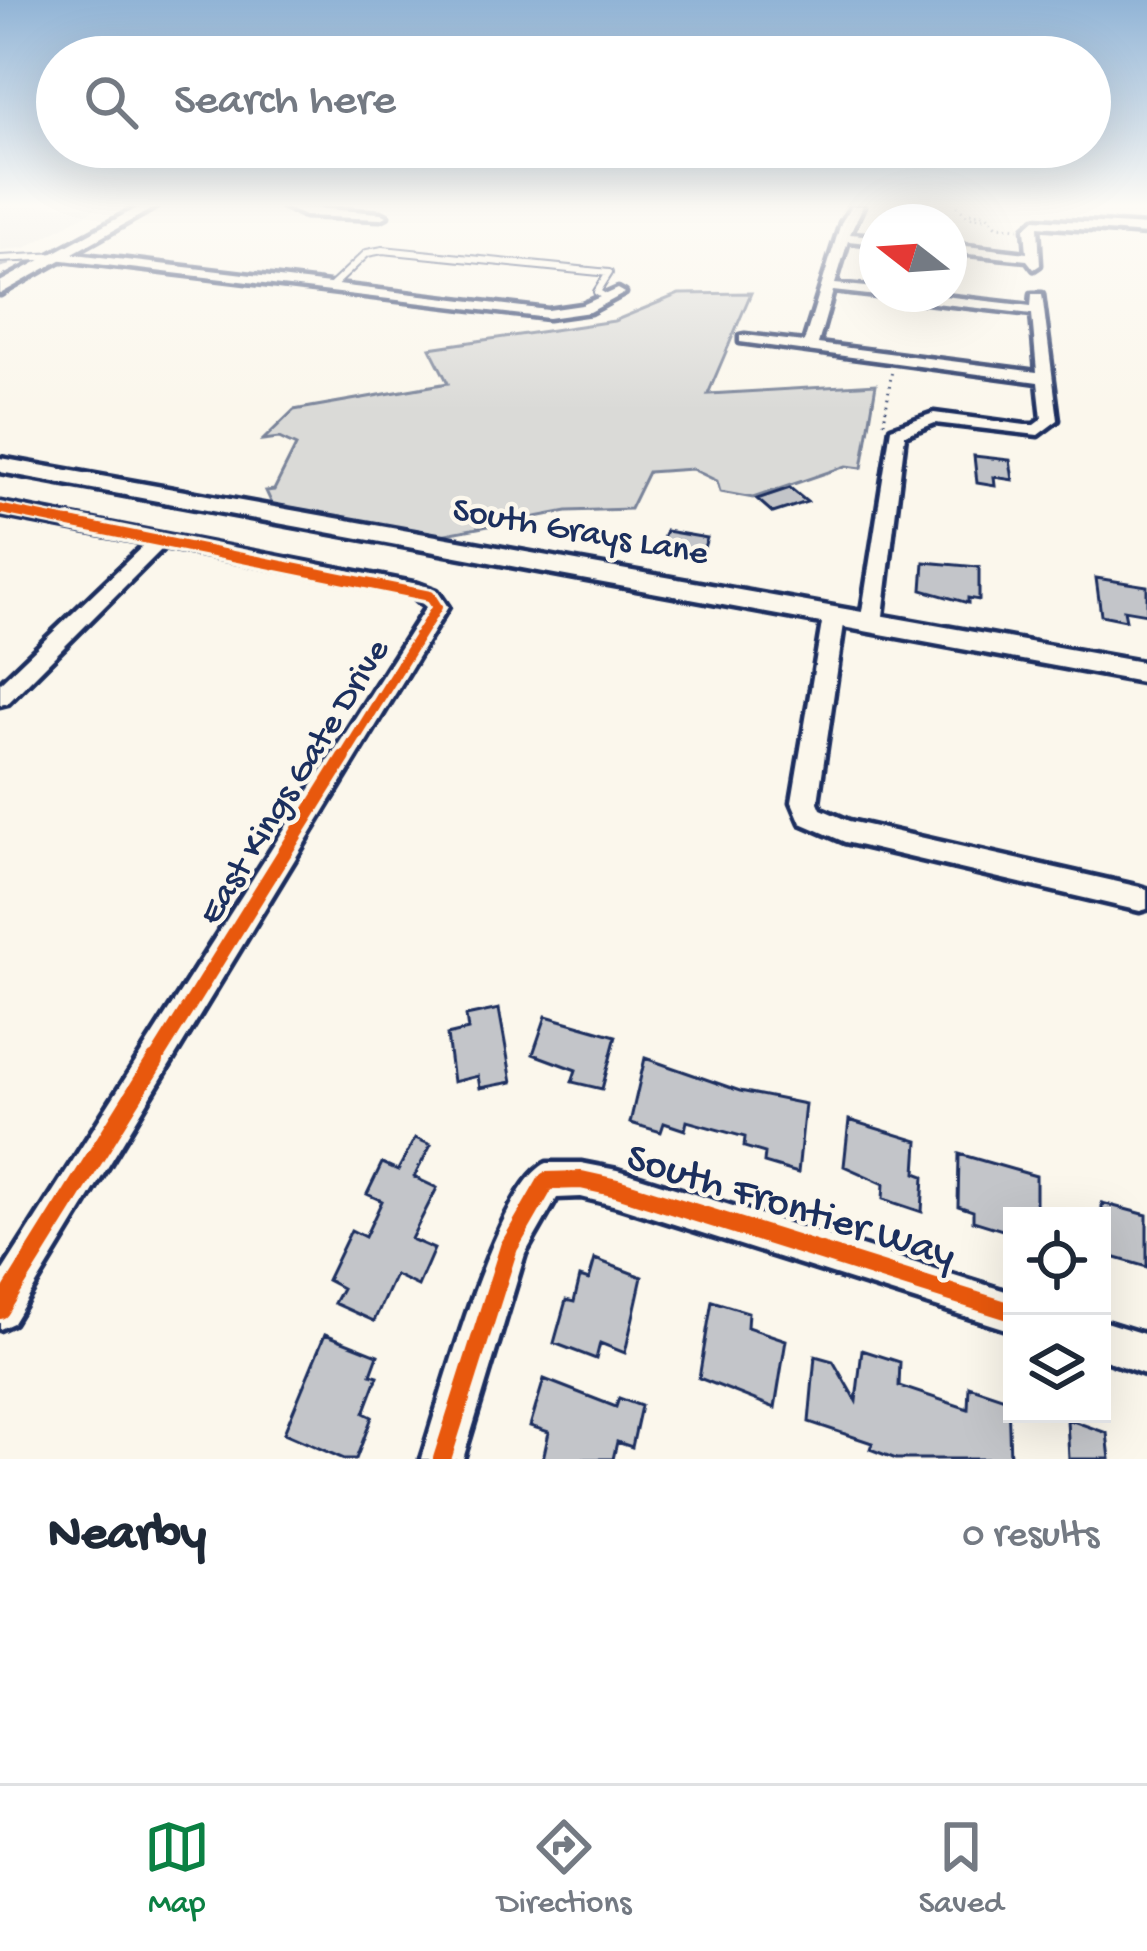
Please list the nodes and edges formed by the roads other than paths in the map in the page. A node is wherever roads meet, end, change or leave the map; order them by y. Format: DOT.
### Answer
graph roads {
  1 [pos="212,274"];
  2 [pos="345,274"];
  3 [pos="608,274"];
  4 [pos="832,274"];
  5 [pos="828,286"];
  6 [pos="330,288"];
  7 [pos="859,290"];
  8 [pos="612,296"];
  9 [pos="967,299"];
  10 [pos="745,339"];
  11 [pos="810,347"];
  12 [pos="1046,378"];
  13 [pos="0,465"];
  14 [pos="0,509"];
  15 [pos="160,540"];
  16 [pos="834,617"];
  17 [pos="871,624"];
  18 [pos="1147,674"];
  19 [pos="0,698"];
  20 [pos="1140,898"];
  21 [pos="1003,1309"];
  22 [pos="0,1310"];
  23 [pos="1111,1343"];
  24 [pos="1147,1354"];
  25 [pos="442,1459"];
  1 -- 6 [label="street"];
  2 -- 6 [label="lane"];
  3 -- 8 [label="lane"];
  4 -- 5 [label="street"];
  5 -- 7 [label="street"];
  5 -- 11 [label="street"];
  6 -- 8 [label="street"];
  9 -- 12 [label="street"];
  10 -- 11 [label="street"];
  11 -- 12 [label="street"];
  12 -- 17 [label="street"];
  13 -- 16 [label="street, South Grays Lane"];
  14 -- 15 [label="street, East Kings Gate Drive"];
  15 -- 19 [label="street"];
  15 -- 22 [label="street, East Kings Gate Drive"];
  16 -- 17 [label="street, South Grays Lane"];
  16 -- 20 [label="street"];
  17 -- 18 [label="street, South Grays Lane"];
  21 -- 25 [label="street, South Frontier Way"];
  23 -- 24 [label="street"];
}
